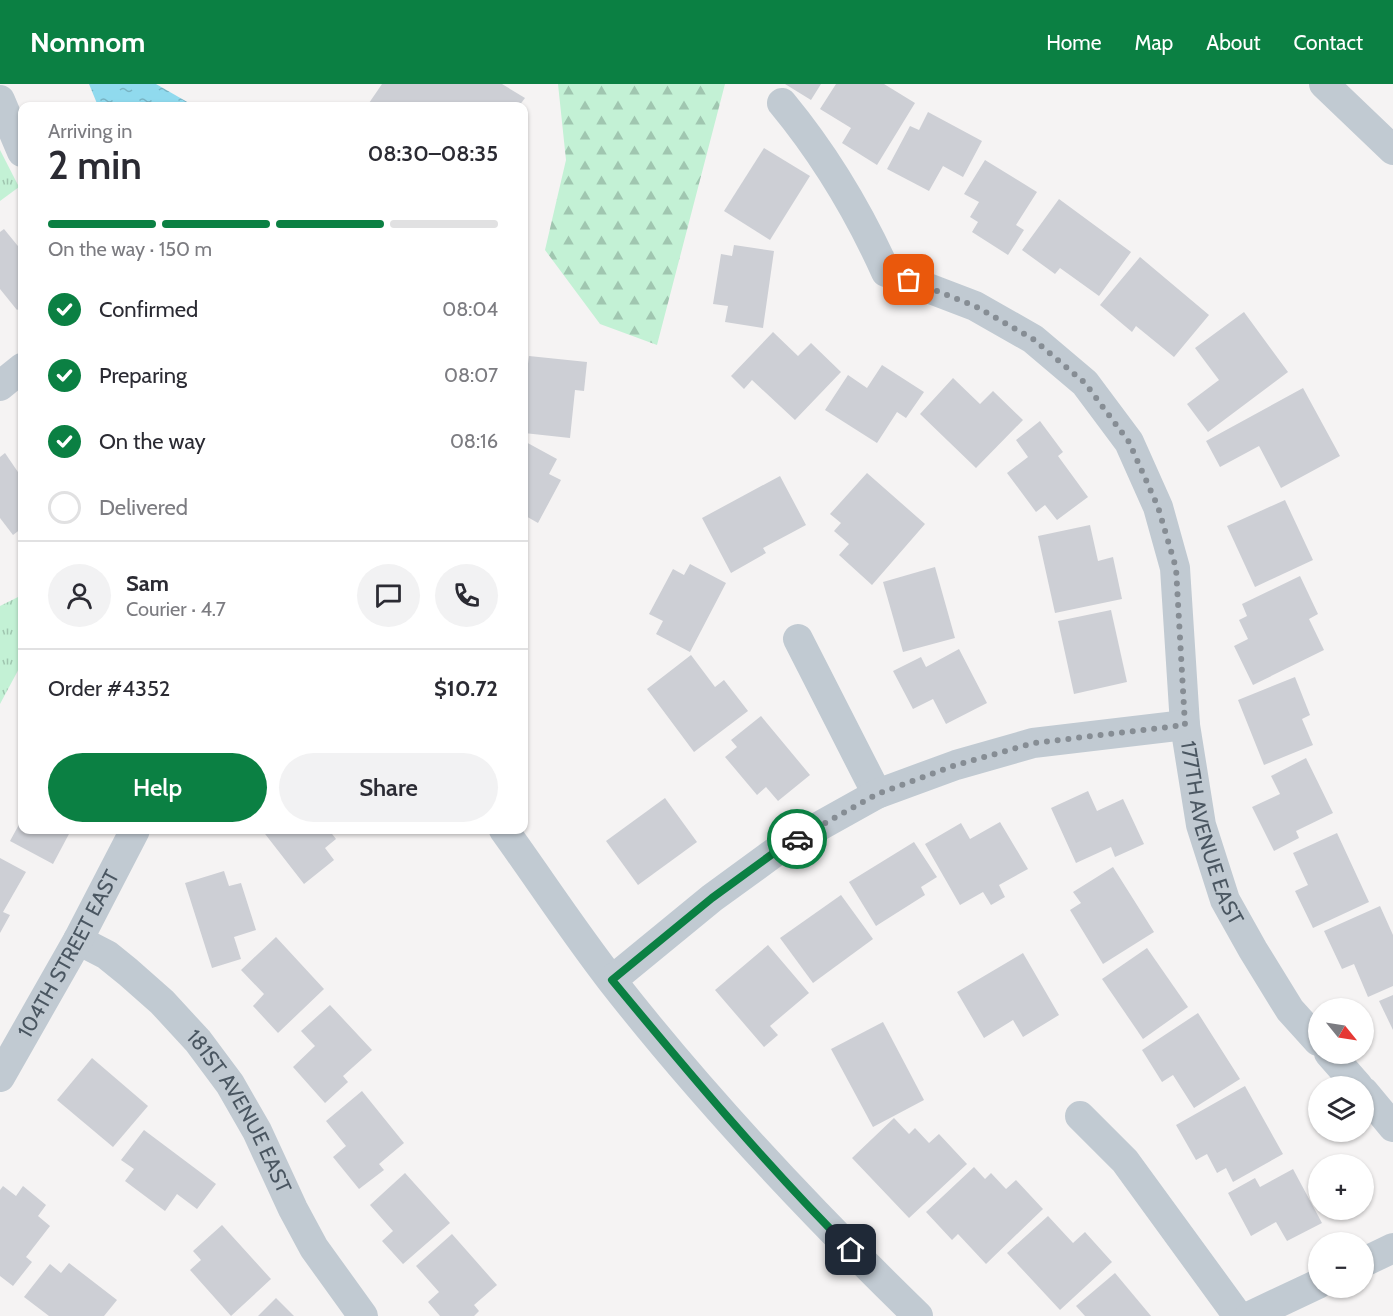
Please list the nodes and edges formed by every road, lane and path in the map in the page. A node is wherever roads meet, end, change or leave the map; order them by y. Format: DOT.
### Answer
graph roads {
  1 [pos="1324,84"];
  2 [pos="0,100"];
  3 [pos="782,103"];
  4 [pos="18,143"];
  5 [pos="1393,150"];
  6 [pos="18,371"];
  7 [pos="0,386"];
  8 [pos="798,639"];
  9 [pos="1185,725"];
  10 [pos="877,794"];
  11 [pos="133,834"];
  12 [pos="507,834"];
  13 [pos="78,940"];
  14 [pos="612,980"];
  15 [pos="1308,1030"];
  16 [pos="1339,1064"];
  17 [pos="1349,1076"];
  18 [pos="0,1077"];
  19 [pos="1374,1104"];
  20 [pos="1080,1116"];
  21 [pos="1393,1127"];
  22 [pos="1393,1248"];
  23 [pos="1374,1257"];
  24 [pos="1308,1289"];
  25 [pos="363,1316"];
  26 [pos="918,1316"];
  27 [pos="1238,1316"];
  28 [pos="1250,1316"];
  1 -- 5 [label="street"];
  2 -- 4 [label="street"];
  3 -- 9 [label="street, 177TH AVENUE EAST"];
  6 -- 7 [label="street"];
  8 -- 10 [label="street"];
  9 -- 10 [label="street"];
  9 -- 15 [label="street, 177TH AVENUE EAST"];
  10 -- 14 [label="street"];
  11 -- 13 [label="street, 104TH STREET EAST"];
  12 -- 14 [label="street"];
  13 -- 18 [label="street, 104TH STREET EAST"];
  13 -- 25 [label="street, 181ST AVENUE EAST"];
  14 -- 26 [label="street"];
  16 -- 17 [label="street"];
  19 -- 21 [label="street"];
  20 -- 27 [label="street"];
  22 -- 23 [label="street"];
  24 -- 28 [label="street"];
}
